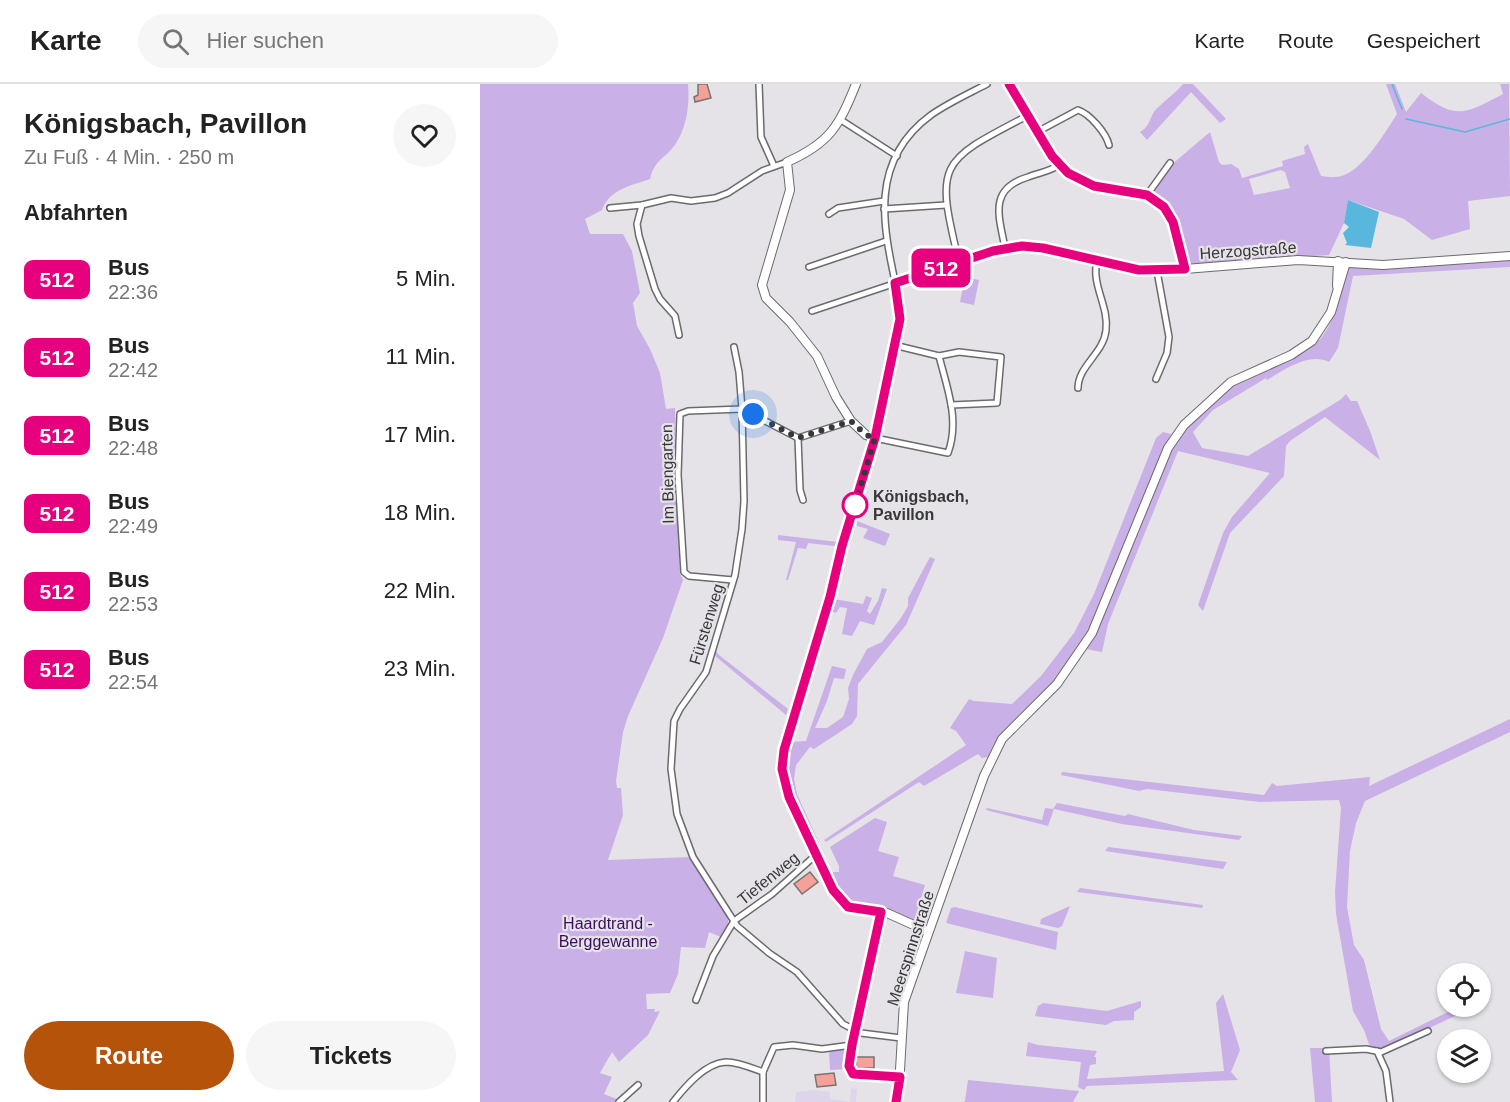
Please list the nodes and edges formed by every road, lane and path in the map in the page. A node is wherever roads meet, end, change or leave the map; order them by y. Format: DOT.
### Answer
graph roads {
  1 [pos="759,84"];
  2 [pos="856,84"];
  3 [pos="987,84"];
  4 [pos="1009,84"];
  5 [pos="1027,116"];
  6 [pos="841,120"];
  7 [pos="1037,132"];
  8 [pos="1109,145"];
  9 [pos="897,156"];
  10 [pos="787,162"];
  11 [pos="1170,163"];
  12 [pos="1059,165"];
  13 [pos="774,166"];
  14 [pos="1147,195"];
  15 [pos="884,201"];
  16 [pos="642,205"];
  17 [pos="946,206"];
  18 [pos="610,208"];
  19 [pos="884,209"];
  20 [pos="829,214"];
  21 [pos="886,241"];
  22 [pos="1005,248"];
  23 [pos="1510,256"];
  24 [pos="1097,261"];
  25 [pos="1342,261"];
  26 [pos="959,262"];
  27 [pos="809,267"];
  28 [pos="1185,269"];
  29 [pos="1157,271"];
  30 [pos="895,283"];
  31 [pos="812,311"];
  32 [pos="679,335"];
  33 [pos="894,345"];
  34 [pos="734,347"];
  35 [pos="939,356"];
  36 [pos="1156,379"];
  37 [pos="1078,388"];
  38 [pos="951,405"];
  39 [pos="742,409"];
  40 [pos="851,421"];
  41 [pos="798,438"];
  42 [pos="875,438"];
  43 [pos="803,500"];
  44 [pos="733,580"];
  45 [pos="818,854"];
  46 [pos="881,912"];
  47 [pos="734,921"];
  48 [pos="927,931"];
  49 [pos="696,1000"];
  50 [pos="856,1031"];
  51 [pos="1428,1031"];
  52 [pos="901,1038"];
  53 [pos="852,1045"];
  54 [pos="1326,1051"];
  55 [pos="1377,1051"];
  56 [pos="763,1072"];
  57 [pos="900,1077"];
  58 [pos="638,1085"];
  59 [pos="619,1102"];
  60 [pos="673,1102"];
  61 [pos="763,1102"];
  62 [pos="896,1102"];
  63 [pos="1390,1102"];
  1 -- 13 [label="street"];
  2 -- 6 [label="street"];
  3 -- 9 [label="street"];
  4 -- 5 [label="street"];
  5 -- 7 [label="street"];
  5 -- 17 [label="street"];
  6 -- 9 [label="street"];
  6 -- 10 [label="street"];
  7 -- 8 [label="street"];
  7 -- 12 [label="street"];
  9 -- 15 [label="street"];
  10 -- 13 [label="street"];
  10 -- 40 [label="street"];
  11 -- 14 [label="street"];
  12 -- 14 [label="street"];
  12 -- 22 [label="street"];
  13 -- 16 [label="street"];
  14 -- 28 [label="street"];
  15 -- 19 [label="street"];
  15 -- 20 [label="street"];
  16 -- 18 [label="street"];
  16 -- 32 [label="street"];
  17 -- 19 [label="street"];
  17 -- 26 [label="street"];
  19 -- 21 [label="street"];
  21 -- 27 [label="street"];
  21 -- 30 [label="street"];
  22 -- 24 [label="street, Herzogstraße"];
  22 -- 26 [label="street, Herzogstraße"];
  23 -- 25 [label="street, Herzogstraße"];
  24 -- 29 [label="street, Herzogstraße"];
  24 -- 37 [label="street"];
  25 -- 28 [label="street, Herzogstraße"];
  25 -- 48 [label="street, Meerspinnstraße"];
  26 -- 30 [label="street, Herzogstraße"];
  28 -- 29 [label="street, Herzogstraße"];
  29 -- 36 [label="street"];
  30 -- 31 [label="street, Herzogstraße"];
  30 -- 33 [label="street"];
  33 -- 35 [label="street"];
  33 -- 42 [label="street"];
  34 -- 39 [label="street, Fürstenweg"];
  35 -- 38 [label="street"];
  35 -- 38 [label="street"];
  38 -- 42 [label="street"];
  39 -- 41 [label="street, Im Biengarten"];
  39 -- 44 [label="street, Fürstenweg"];
  39 -- 44 [label="street, Im Biengarten"];
  40 -- 41 [label="street"];
  40 -- 42 [label="street"];
  41 -- 43 [label="street"];
  42 -- 45 [label="street"];
  44 -- 47 [label="street, Fürstenweg"];
  45 -- 46 [label="street"];
  45 -- 47 [label="street, Tiefenweg"];
  46 -- 48 [label="street"];
  46 -- 50 [label="street"];
  47 -- 49 [label="street"];
  47 -- 50 [label="street, Fürstenweg"];
  48 -- 52 [label="street, Meerspinnstraße"];
  50 -- 52 [label="street"];
  50 -- 53 [label="street"];
  51 -- 55 [label="street"];
  52 -- 57 [label="street, Meerspinnstraße"];
  53 -- 56 [label="street"];
  53 -- 57 [label="street"];
  54 -- 55 [label="street"];
  55 -- 63 [label="street"];
  56 -- 60 [label="street"];
  56 -- 61 [label="street"];
  57 -- 62 [label="street, Meerspinnstraße"];
  58 -- 59 [label="street"];
}
